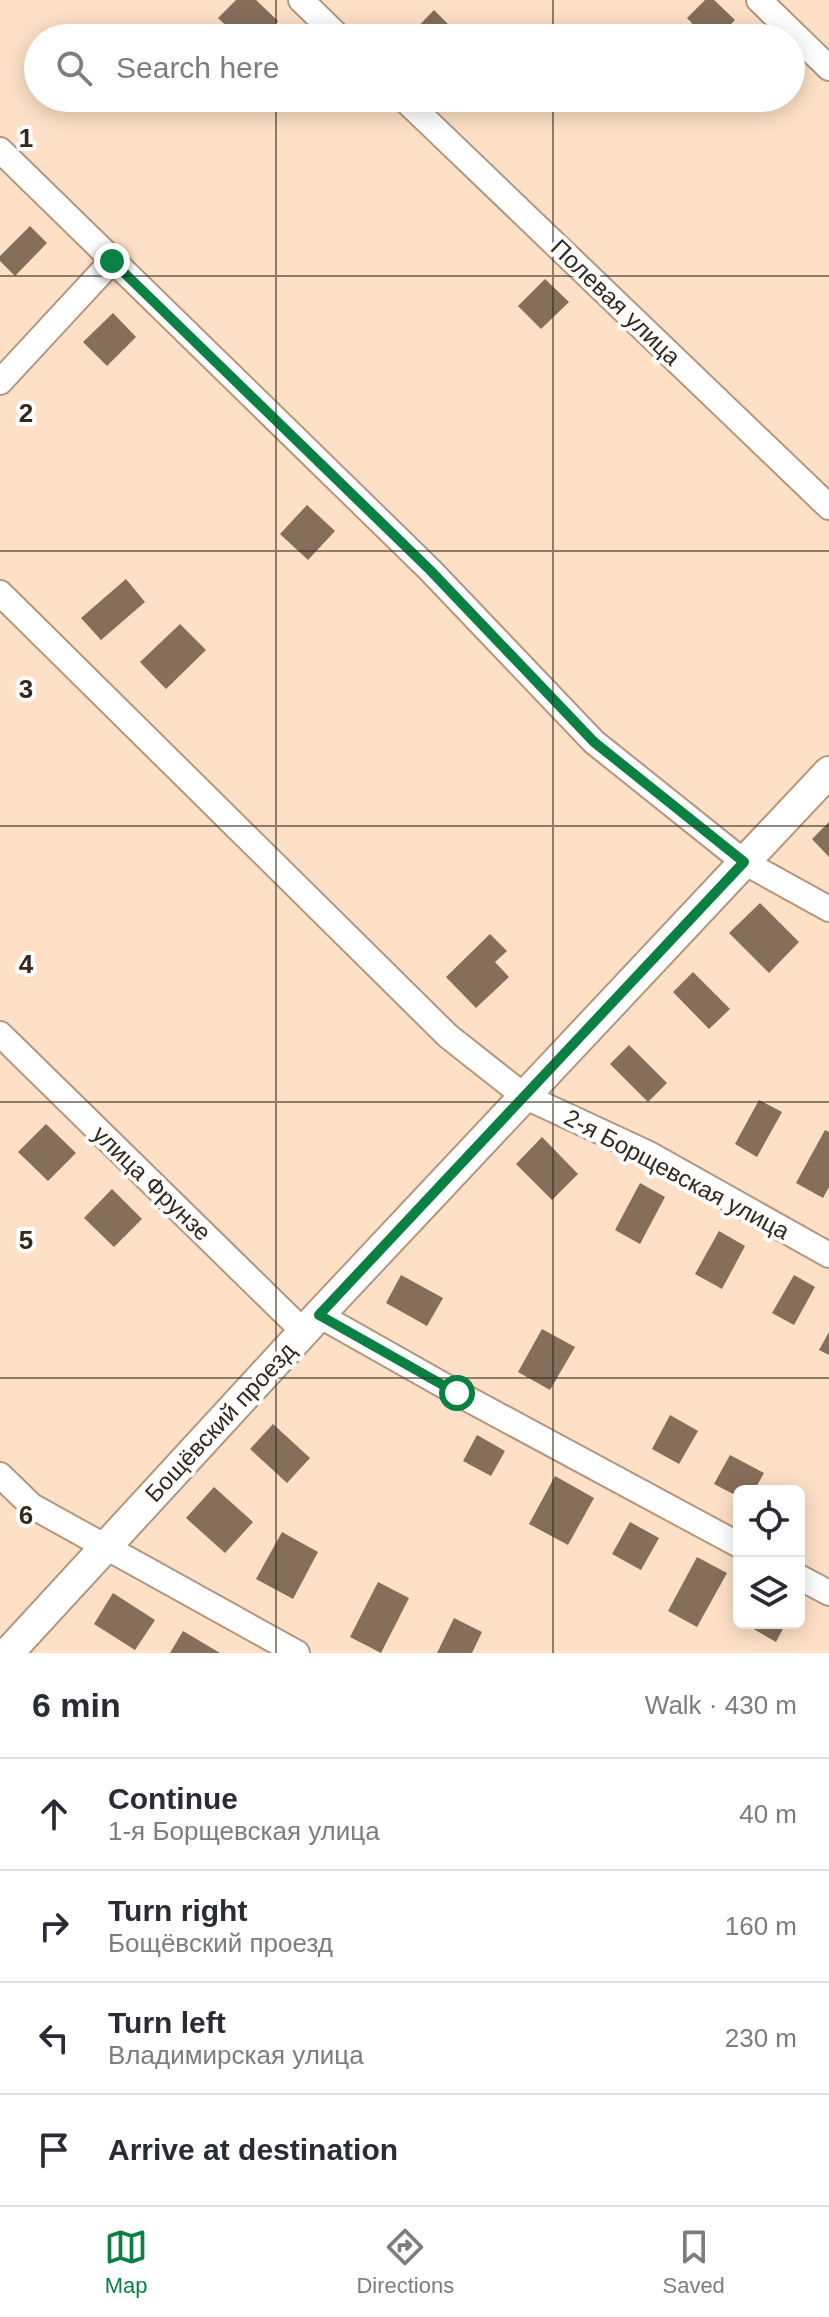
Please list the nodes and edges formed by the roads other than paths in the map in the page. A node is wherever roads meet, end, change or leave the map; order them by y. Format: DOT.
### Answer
graph roads {
  1 [pos="301,0"];
  2 [pos="759,0"];
  3 [pos="326,24"];
  4 [pos="784,24"];
  5 [pos="805,45"];
  6 [pos="829,68"];
  7 [pos="418,112"];
  8 [pos="0,150"];
  9 [pos="112,261"];
  10 [pos="0,382"];
  11 [pos="829,507"];
  12 [pos="0,593"];
  13 [pos="829,772"];
  14 [pos="744,862"];
  15 [pos="829,909"];
  16 [pos="0,1034"];
  17 [pos="524,1096"];
  18 [pos="829,1255"];
  19 [pos="311,1323"];
  20 [pos="0,1475"];
  21 [pos="733,1542"];
  22 [pos="104,1548"];
  23 [pos="805,1580"];
  24 [pos="829,1593"];
  25 [pos="8,1653"];
  26 [pos="297,1653"];
  1 -- 3 [label="street"];
  2 -- 4 [label="street"];
  5 -- 6 [label="street"];
  7 -- 11 [label="street, Полевая улица"];
  8 -- 9 [label="street"];
  9 -- 10 [label="street"];
  9 -- 14 [label="street"];
  12 -- 17 [label="street, 2-я Борщевская улица"];
  13 -- 14 [label="street, Бощёвский проезд"];
  14 -- 15 [label="street"];
  14 -- 17 [label="street, Бощёвский проезд"];
  16 -- 19 [label="street, улица Фрунзе"];
  17 -- 18 [label="street, 2-я Борщевская улица"];
  17 -- 19 [label="street, Бощёвский проезд"];
  19 -- 21 [label="street, улица Фрунзе"];
  19 -- 22 [label="street, Бощёвский проезд"];
  20 -- 22 [label="street"];
  22 -- 25 [label="street, Бощёвский проезд"];
  22 -- 26 [label="street"];
  23 -- 24 [label="street"];
}
